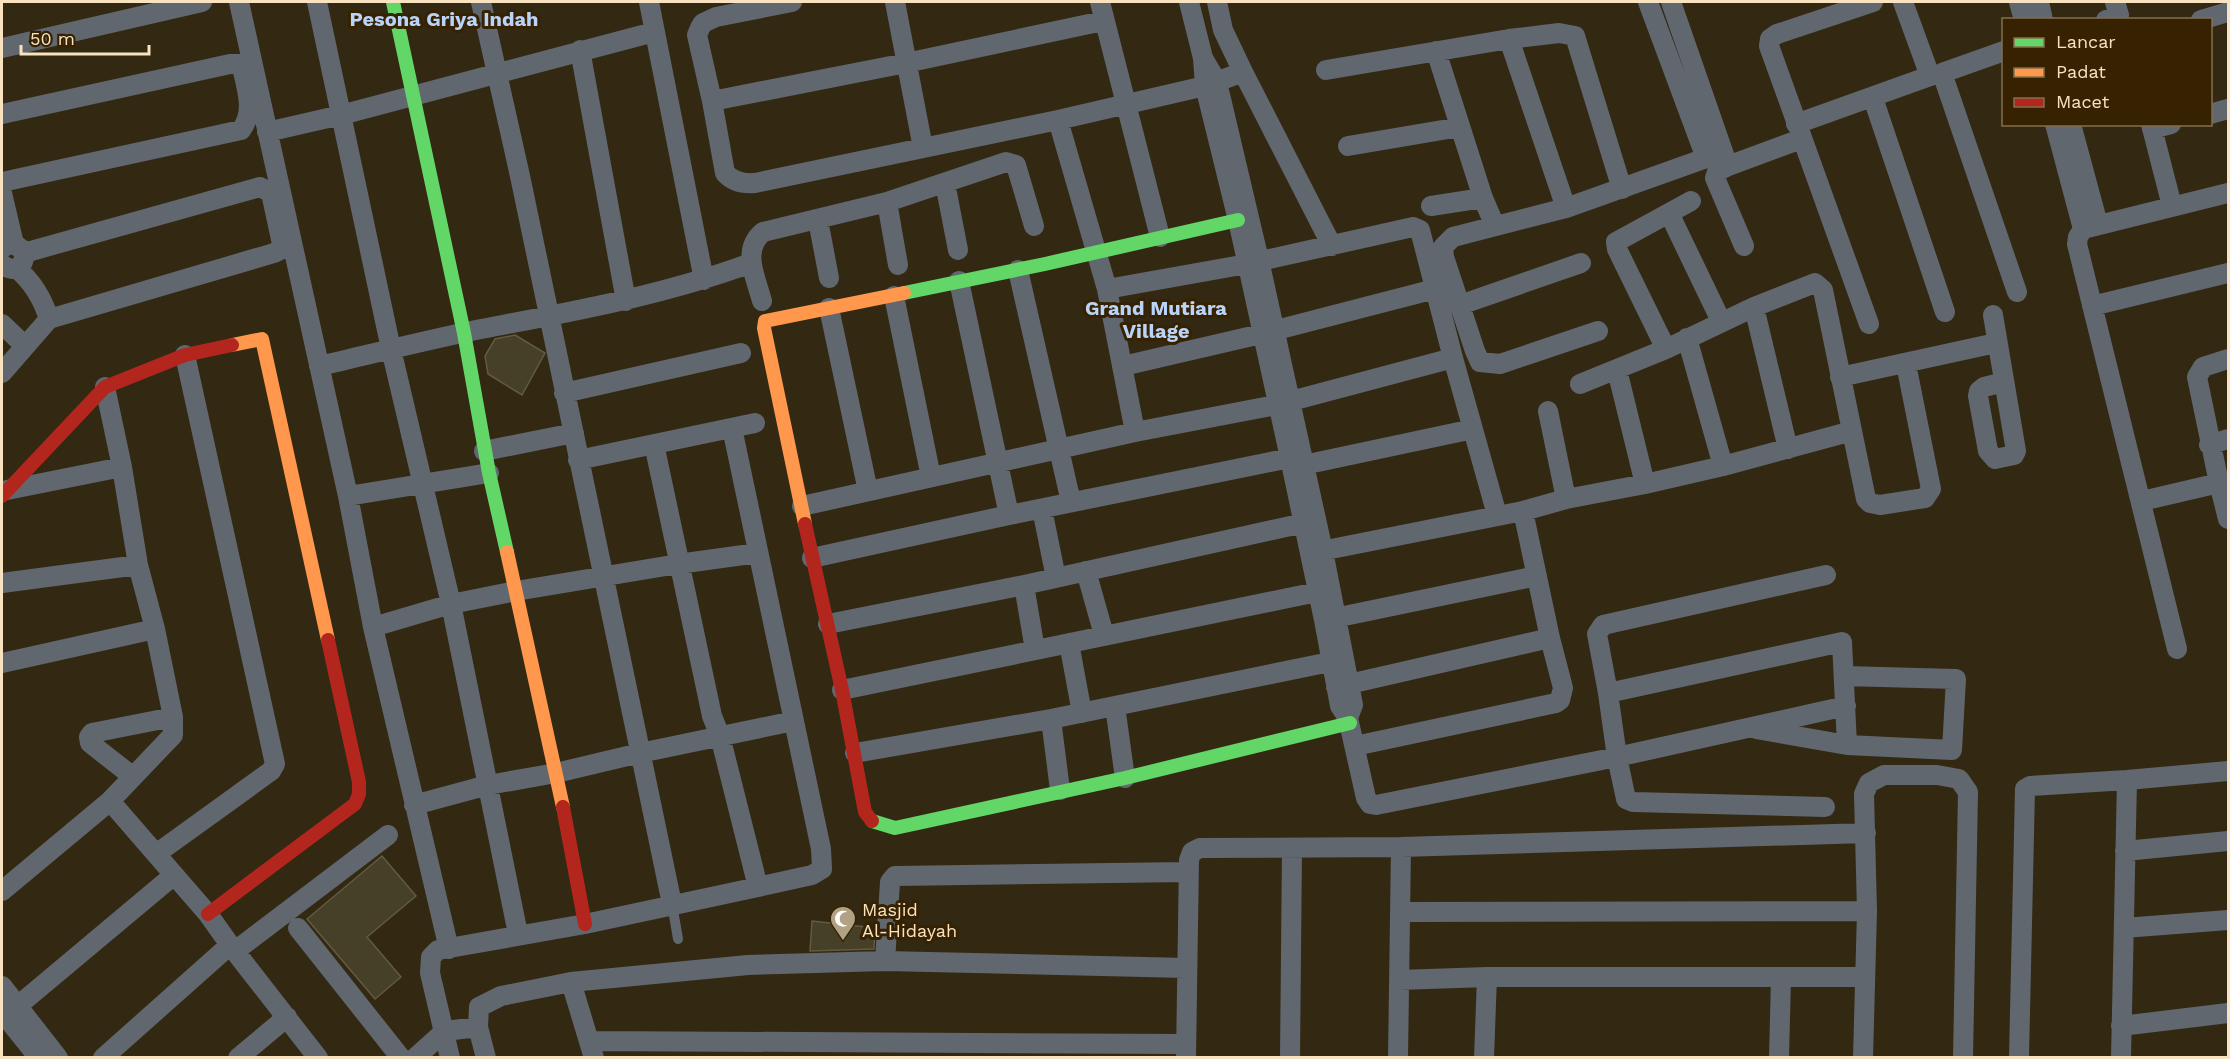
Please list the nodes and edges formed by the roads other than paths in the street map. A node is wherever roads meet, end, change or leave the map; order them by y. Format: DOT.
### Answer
graph roads {
  1 [pos="202,2"];
  2 [pos="239,2"];
  3 [pos="317,2"];
  4 [pos="393,2"];
  5 [pos="481,2"];
  6 [pos="649,2"];
  7 [pos="792,2"];
  8 [pos="895,2"];
  9 [pos="1100,2"];
  10 [pos="1189,2"];
  11 [pos="1217,2"];
  12 [pos="1648,2"];
  13 [pos="1671,2"];
  14 [pos="1873,2"];
  15 [pos="1903,2"];
  16 [pos="2019,2"];
  17 [pos="2038,2"];
  18 [pos="2229,12"];
  19 [pos="2023,18"];
  20 [pos="2042,18"];
  21 [pos="2208,18"];
  22 [pos="1103,21"];
  23 [pos="1223,30"];
  24 [pos="654,32"];
  25 [pos="1197,39"];
  26 [pos="1509,39"];
  27 [pos="2,48"];
  28 [pos="580,50"];
  29 [pos="1436,51"];
  30 [pos="2002,52"];
  31 [pos="906,63"];
  32 [pos="1326,70"];
  33 [pos="1243,72"];
  34 [pos="496,74"];
  35 [pos="1936,75"];
  36 [pos="1211,84"];
  37 [pos="412,96"];
  38 [pos="1873,98"];
  39 [pos="712,101"];
  40 [pos="1125,105"];
  41 [pos="2229,109"];
  42 [pos="2,114"];
  43 [pos="2212,114"];
  44 [pos="341,115"];
  45 [pos="1058,120"];
  46 [pos="2056,126"];
  47 [pos="2071,126"];
  48 [pos="2158,126"];
  49 [pos="1460,127"];
  50 [pos="1799,131"];
  51 [pos="267,132"];
  52 [pos="1348,146"];
  53 [pos="923,148"];
  54 [pos="1719,159"];
  55 [pos="2,182"];
  56 [pos="945,183"];
  57 [pos="1622,189"];
  58 [pos="2,193"];
  59 [pos="2229,193"];
  60 [pos="1483,198"];
  61 [pos="1691,201"];
  62 [pos="887,202"];
  63 [pos="1431,206"];
  64 [pos="2172,206"];
  65 [pos="1566,208"];
  66 [pos="1669,213"];
  67 [pos="818,220"];
  68 [pos="1238,220"];
  69 [pos="1034,226"];
  70 [pos="1495,226"];
  71 [pos="2091,226"];
  72 [pos="1160,237"];
  73 [pos="1332,246"];
  74 [pos="1744,246"];
  75 [pos="958,250"];
  76 [pos="1096,253"];
  77 [pos="11,256"];
  78 [pos="1253,262"];
  79 [pos="751,263"];
  80 [pos="1581,263"];
  81 [pos="898,265"];
  82 [pos="1018,270"];
  83 [pos="2229,273"];
  84 [pos="829,278"];
  85 [pos="704,280"];
  86 [pos="959,282"];
  87 [pos="1435,288"];
  88 [pos="1107,289"];
  89 [pos="2017,292"];
  90 [pos="894,296"];
  91 [pos="626,301"];
  92 [pos="762,301"];
  93 [pos="1460,305"];
  94 [pos="2092,306"];
  95 [pos="1754,307"];
  96 [pos="829,308"];
  97 [pos="1945,312"];
  98 [pos="1993,315"];
  99 [pos="549,316"];
  100 [pos="49,319"];
  101 [pos="1721,321"];
  102 [pos="2,324"];
  103 [pos="1869,324"];
  104 [pos="1598,331"];
  105 [pos="1267,332"];
  106 [pos="464,333"];
  107 [pos="1687,338"];
  108 [pos="1996,343"];
  109 [pos="24,345"];
  110 [pos="1666,349"];
  111 [pos="391,350"];
  112 [pos="741,353"];
  113 [pos="185,355"];
  114 [pos="1453,358"];
  115 [pos="2229,359"];
  116 [pos="1906,364"];
  117 [pos="319,366"];
  118 [pos="1123,366"];
  119 [pos="1617,370"];
  120 [pos="2,373"];
  121 [pos="1840,377"];
  122 [pos="2004,382"];
  123 [pos="1580,384"];
  124 [pos="105,387"];
  125 [pos="564,393"];
  126 [pos="1283,403"];
  127 [pos="1548,411"];
  128 [pos="755,423"];
  129 [pos="732,428"];
  130 [pos="1473,429"];
  131 [pos="1852,431"];
  132 [pos="1135,432"];
  133 [pos="574,433"];
  134 [pos="2229,440"];
  135 [pos="654,444"];
  136 [pos="2209,445"];
  137 [pos="1061,449"];
  138 [pos="1788,449"];
  139 [pos="484,451"];
  140 [pos="578,460"];
  141 [pos="998,464"];
  142 [pos="1295,464"];
  143 [pos="1723,466"];
  144 [pos="122,467"];
  145 [pos="489,473"];
  146 [pos="931,477"];
  147 [pos="2218,483"];
  148 [pos="423,484"];
  149 [pos="1645,484"];
  150 [pos="867,491"];
  151 [pos="4,493"];
  152 [pos="348,496"];
  153 [pos="1566,499"];
  154 [pos="2142,501"];
  155 [pos="1071,502"];
  156 [pos="802,507"];
  157 [pos="1042,509"];
  158 [pos="1523,511"];
  159 [pos="1009,515"];
  160 [pos="1497,515"];
  161 [pos="2228,519"];
  162 [pos="1304,523"];
  163 [pos="1316,552"];
  164 [pos="758,553"];
  165 [pos="812,558"];
  166 [pos="678,564"];
  167 [pos="138,565"];
  168 [pos="1086,571"];
  169 [pos="1826,575"];
  170 [pos="604,576"];
  171 [pos="1537,576"];
  172 [pos="1056,578"];
  173 [pos="2,583"];
  174 [pos="1024,585"];
  175 [pos="516,591"];
  176 [pos="1317,592"];
  177 [pos="451,604"];
  178 [pos="1330,619"];
  179 [pos="828,624"];
  180 [pos="374,627"];
  181 [pos="155,629"];
  182 [pos="1104,635"];
  183 [pos="1550,638"];
  184 [pos="1069,643"];
  185 [pos="2177,649"];
  186 [pos="1035,650"];
  187 [pos="1330,662"];
  188 [pos="2,663"];
  189 [pos="1844,676"];
  190 [pos="1342,686"];
  191 [pos="842,690"];
  192 [pos="1608,693"];
  193 [pos="1114,706"];
  194 [pos="1846,706"];
  195 [pos="1082,713"];
  196 [pos="173,717"];
  197 [pos="1051,719"];
  198 [pos="1349,720"];
  199 [pos="794,721"];
  200 [pos="1745,727"];
  201 [pos="720,736"];
  202 [pos="1847,745"];
  203 [pos="1355,746"];
  204 [pos="640,753"];
  205 [pos="855,753"];
  206 [pos="1617,756"];
  207 [pos="2229,771"];
  208 [pos="556,773"];
  209 [pos="132,776"];
  210 [pos="1125,778"];
  211 [pos="2127,780"];
  212 [pos="488,785"];
  213 [pos="1060,790"];
  214 [pos="110,801"];
  215 [pos="414,805"];
  216 [pos="1825,807"];
  217 [pos="1866,833"];
  218 [pos="388,835"];
  219 [pos="2229,841"];
  220 [pos="1401,847"];
  221 [pos="1292,848"];
  222 [pos="2125,851"];
  223 [pos="156,854"];
  224 [pos="1188,872"];
  225 [pos="174,875"];
  226 [pos="758,887"];
  227 [pos="2,891"];
  228 [pos="672,904"];
  229 [pos="1867,911"];
  230 [pos="1401,912"];
  231 [pos="208,914"];
  232 [pos="2229,920"];
  233 [pos="585,924"];
  234 [pos="298,928"];
  235 [pos="2124,928"];
  236 [pos="518,934"];
  237 [pos="678,939"];
  238 [pos="232,948"];
  239 [pos="449,949"];
  240 [pos="885,961"];
  241 [pos="1187,968"];
  242 [pos="1487,977"];
  243 [pos="1865,977"];
  244 [pos="1781,978"];
  245 [pos="1399,980"];
  246 [pos="571,982"];
  247 [pos="2,986"];
  248 [pos="6,1013"];
  249 [pos="2229,1013"];
  250 [pos="287,1017"];
  251 [pos="2121,1026"];
  252 [pos="478,1027"];
  253 [pos="445,1031"];
  254 [pos="592,1049"];
  255 [pos="1186,1051"];
  256 [pos="39,1058"];
  257 [pos="58,1058"];
  258 [pos="103,1058"];
  259 [pos="238,1058"];
  260 [pos="318,1058"];
  261 [pos="401,1058"];
  262 [pos="416,1058"];
  263 [pos="450,1058"];
  264 [pos="486,1058"];
  265 [pos="1290,1058"];
  266 [pos="1398,1058"];
  267 [pos="1484,1058"];
  268 [pos="1779,1058"];
  269 [pos="1863,1058"];
  270 [pos="1964,1058"];
  271 [pos="2019,1058"];
  272 [pos="2121,1058"];
  1 -- 27 [label="street"];
  2 -- 51 [label="street"];
  3 -- 44 [label="street"];
  4 -- 37 [label="street"];
  5 -- 34 [label="street"];
  6 -- 24 [label="street"];
  7 -- 39 [label="street"];
  8 -- 31 [label="street"];
  9 -- 22 [label="street"];
  10 -- 25 [label="street"];
  11 -- 23 [label="street"];
  12 -- 54 [label="street"];
  13 -- 54 [label="street"];
  14 -- 50 [label="street"];
  15 -- 35 [label="street"];
  16 -- 19 [label="street"];
  17 -- 20 [label="street"];
  18 -- 21 [label="street"];
  22 -- 31 [label="street"];
  22 -- 40 [label="street"];
  23 -- 25 [label="street"];
  23 -- 33 [label="street"];
  24 -- 28 [label="street"];
  24 -- 85 [label="street"];
  25 -- 36 [label="street"];
  26 -- 29 [label="street"];
  26 -- 57 [label="street"];
  26 -- 65 [label="street"];
  28 -- 34 [label="street"];
  28 -- 91 [label="street"];
  29 -- 32 [label="street"];
  29 -- 49 [label="street"];
  30 -- 35 [label="street"];
  31 -- 39 [label="street"];
  31 -- 53 [label="street"];
  33 -- 36 [label="street"];
  33 -- 73 [label="street"];
  34 -- 37 [label="street"];
  34 -- 99 [label="street"];
  35 -- 38 [label="street"];
  35 -- 89 [label="street"];
  36 -- 40 [label="street"];
  36 -- 68 [label="street"];
  36 -- 78 [label="street"];
  37 -- 44 [label="street"];
  37 -- 106 [label="street"];
  38 -- 50 [label="street"];
  38 -- 97 [label="street"];
  39 -- 53 [label="street"];
  40 -- 45 [label="street"];
  40 -- 72 [label="street"];
  41 -- 43 [label="street"];
  42 -- 55 [label="street"];
  44 -- 51 [label="street"];
  44 -- 111 [label="street"];
  45 -- 53 [label="street"];
  45 -- 76 [label="street"];
  46 -- 71 [label="street"];
  47 -- 71 [label="street"];
  48 -- 64 [label="street"];
  49 -- 52 [label="street"];
  49 -- 60 [label="street"];
  50 -- 54 [label="street"];
  50 -- 103 [label="street"];
  51 -- 117 [label="street"];
  54 -- 57 [label="street"];
  54 -- 74 [label="street"];
  56 -- 62 [label="street"];
  56 -- 69 [label="street"];
  56 -- 75 [label="street"];
  57 -- 65 [label="street"];
  58 -- 77 [label="street"];
  59 -- 64 [label="street"];
  60 -- 63 [label="street"];
  60 -- 70 [label="street"];
  61 -- 66 [label="street"];
  62 -- 67 [label="street"];
  62 -- 81 [label="street"];
  64 -- 71 [label="street"];
  65 -- 70 [label="street"];
  66 -- 101 [label="street"];
  66 -- 110 [label="street"];
  67 -- 79 [label="street"];
  67 -- 84 [label="street"];
  68 -- 72 [label="street"];
  68 -- 78 [label="street"];
  70 -- 93 [label="street"];
  71 -- 94 [label="street"];
  72 -- 76 [label="street"];
  73 -- 78 [label="street"];
  73 -- 87 [label="street"];
  76 -- 82 [label="street"];
  76 -- 88 [label="street"];
  77 -- 100 [label="street"];
  77 -- 100 [label="street"];
  78 -- 88 [label="street"];
  78 -- 105 [label="street"];
  79 -- 85 [label="street"];
  79 -- 92 [label="street"];
  80 -- 93 [label="street"];
  82 -- 86 [label="street"];
  82 -- 137 [label="street"];
  83 -- 94 [label="street"];
  85 -- 91 [label="street"];
  86 -- 90 [label="street"];
  86 -- 141 [label="street"];
  87 -- 105 [label="street"];
  87 -- 114 [label="street"];
  88 -- 118 [label="street"];
  90 -- 96 [label="street"];
  90 -- 146 [label="street"];
  91 -- 99 [label="street"];
  93 -- 104 [label="street"];
  94 -- 154 [label="street"];
  95 -- 101 [label="street"];
  95 -- 121 [label="street"];
  95 -- 138 [label="street"];
  96 -- 150 [label="street"];
  96 -- 156 [label="street"];
  98 -- 108 [label="street"];
  99 -- 106 [label="street"];
  99 -- 125 [label="street"];
  100 -- 109 [label="street"];
  101 -- 107 [label="street"];
  102 -- 109 [label="street"];
  105 -- 118 [label="street"];
  105 -- 126 [label="street"];
  106 -- 111 [label="street"];
  106 -- 139 [label="street"];
  107 -- 110 [label="street"];
  107 -- 143 [label="street"];
  108 -- 116 [label="street"];
  108 -- 122 [label="street"];
  109 -- 120 [label="street"];
  110 -- 119 [label="street"];
  111 -- 117 [label="street"];
  111 -- 148 [label="street"];
  112 -- 125 [label="street"];
  113 -- 124 [label="street"];
  113 -- 223 [label="street"];
  113 -- 231 [label="street"];
  114 -- 126 [label="street"];
  114 -- 130 [label="street"];
  115 -- 136 [label="street"];
  116 -- 121 [label="street"];
  116 -- 131 [label="street"];
  117 -- 152 [label="street"];
  118 -- 132 [label="street"];
  119 -- 123 [label="street"];
  119 -- 149 [label="street"];
  121 -- 131 [label="street"];
  124 -- 144 [label="street"];
  124 -- 151 [label="street"];
  125 -- 133 [label="street"];
  126 -- 132 [label="street"];
  126 -- 142 [label="street"];
  127 -- 153 [label="street"];
  128 -- 129 [label="street"];
  129 -- 135 [label="street"];
  129 -- 164 [label="street"];
  130 -- 142 [label="street"];
  130 -- 160 [label="street"];
  131 -- 138 [label="street"];
  132 -- 137 [label="street"];
  133 -- 139 [label="street"];
  133 -- 140 [label="street"];
  134 -- 136 [label="street"];
  135 -- 140 [label="street"];
  135 -- 166 [label="street"];
  136 -- 147 [label="street"];
  137 -- 141 [label="street"];
  137 -- 155 [label="street"];
  138 -- 143 [label="street"];
  139 -- 145 [label="street"];
  140 -- 170 [label="street"];
  141 -- 146 [label="street"];
  141 -- 159 [label="street"];
  142 -- 155 [label="street"];
  142 -- 162 [label="street"];
  142 -- 163 [label="street"];
  143 -- 149 [label="street"];
  144 -- 151 [label="street"];
  144 -- 167 [label="street"];
  145 -- 148 [label="street"];
  145 -- 175 [label="street"];
  146 -- 150 [label="street"];
  147 -- 154 [label="street"];
  147 -- 161 [label="street"];
  148 -- 152 [label="street"];
  148 -- 177 [label="street"];
  149 -- 153 [label="street"];
  150 -- 156 [label="street"];
  152 -- 180 [label="street"];
  153 -- 158 [label="street"];
  154 -- 185 [label="street"];
  155 -- 157 [label="street"];
  156 -- 165 [label="street"];
  157 -- 159 [label="street"];
  157 -- 172 [label="street"];
  158 -- 160 [label="street"];
  158 -- 171 [label="street"];
  159 -- 165 [label="street"];
  160 -- 163 [label="street"];
  162 -- 163 [label="street"];
  162 -- 168 [label="street"];
  163 -- 176 [label="street"];
  163 -- 178 [label="street"];
  164 -- 166 [label="street"];
  164 -- 199 [label="street"];
  165 -- 179 [label="street"];
  166 -- 170 [label="street"];
  166 -- 201 [label="street"];
  167 -- 173 [label="street"];
  167 -- 181 [label="street"];
  168 -- 172 [label="street"];
  168 -- 182 [label="street"];
  169 -- 192 [label="street"];
  170 -- 175 [label="street"];
  170 -- 204 [label="street"];
  171 -- 178 [label="street"];
  171 -- 183 [label="street"];
  172 -- 174 [label="street"];
  174 -- 179 [label="street"];
  174 -- 186 [label="street"];
  175 -- 177 [label="street"];
  175 -- 208 [label="street"];
  176 -- 178 [label="street"];
  176 -- 182 [label="street"];
  177 -- 180 [label="street"];
  177 -- 212 [label="street"];
  178 -- 187 [label="street"];
  178 -- 190 [label="street"];
  179 -- 191 [label="street"];
  180 -- 215 [label="street"];
  181 -- 188 [label="street"];
  181 -- 196 [label="street"];
  182 -- 184 [label="street"];
  183 -- 190 [label="street"];
  183 -- 203 [label="street"];
  184 -- 186 [label="street"];
  184 -- 195 [label="street"];
  186 -- 191 [label="street"];
  187 -- 190 [label="street"];
  187 -- 193 [label="street"];
  189 -- 192 [label="street"];
  189 -- 194 [label="street"];
  189 -- 202 [label="street"];
  190 -- 198 [label="street"];
  191 -- 205 [label="street"];
  192 -- 206 [label="street"];
  193 -- 195 [label="street"];
  193 -- 210 [label="street"];
  194 -- 200 [label="street"];
  194 -- 202 [label="street"];
  195 -- 197 [label="street"];
  196 -- 209 [label="street"];
  196 -- 209 [label="street"];
  197 -- 205 [label="street"];
  197 -- 213 [label="street"];
  198 -- 203 [label="street"];
  198 -- 210 [label="street"];
  199 -- 201 [label="street"];
  199 -- 226 [label="street"];
  200 -- 202 [label="street"];
  200 -- 206 [label="street"];
  201 -- 204 [label="street"];
  201 -- 226 [label="street"];
  203 -- 206 [label="street"];
  204 -- 208 [label="street"];
  204 -- 228 [label="street"];
  205 -- 213 [label="street"];
  206 -- 216 [label="street"];
  207 -- 211 [label="street"];
  208 -- 212 [label="street"];
  208 -- 233 [label="street"];
  209 -- 214 [label="street"];
  210 -- 213 [label="street"];
  211 -- 222 [label="street"];
  211 -- 271 [label="street"];
  212 -- 215 [label="street"];
  212 -- 236 [label="street"];
  214 -- 223 [label="street"];
  214 -- 227 [label="street"];
  215 -- 239 [label="street"];
  217 -- 220 [label="street"];
  217 -- 229 [label="street"];
  217 -- 270 [label="street"];
  218 -- 238 [label="street"];
  219 -- 222 [label="street"];
  220 -- 221 [label="street"];
  220 -- 230 [label="street"];
  221 -- 224 [label="street"];
  221 -- 265 [label="street"];
  222 -- 235 [label="street"];
  223 -- 225 [label="street"];
  224 -- 240 [label="street"];
  224 -- 241 [label="street"];
  225 -- 231 [label="street"];
  225 -- 248 [label="street"];
  226 -- 228 [label="street"];
  228 -- 233 [label="street"];
  228 -- 237 [label="lane"];
  229 -- 230 [label="street"];
  229 -- 243 [label="street"];
  230 -- 245 [label="street"];
  231 -- 238 [label="street"];
  232 -- 235 [label="street"];
  233 -- 236 [label="street"];
  234 -- 261 [label="street"];
  235 -- 251 [label="street"];
  236 -- 239 [label="street"];
  238 -- 250 [label="street"];
  238 -- 258 [label="street"];
  239 -- 253 [label="street"];
  240 -- 241 [label="street"];
  240 -- 246 [label="street"];
  241 -- 255 [label="street"];
  242 -- 244 [label="street"];
  242 -- 245 [label="street"];
  242 -- 267 [label="street"];
  243 -- 244 [label="street"];
  243 -- 269 [label="street"];
  244 -- 268 [label="street"];
  245 -- 266 [label="street"];
  246 -- 252 [label="street"];
  246 -- 254 [label="street"];
  247 -- 248 [label="street"];
  248 -- 256 [label="street"];
  248 -- 257 [label="street"];
  249 -- 251 [label="street"];
  250 -- 259 [label="street"];
  250 -- 260 [label="street"];
  251 -- 272 [label="street"];
  252 -- 253 [label="street"];
  252 -- 264 [label="street"];
  253 -- 262 [label="street"];
  253 -- 263 [label="street"];
  254 -- 255 [label="street"];
}
